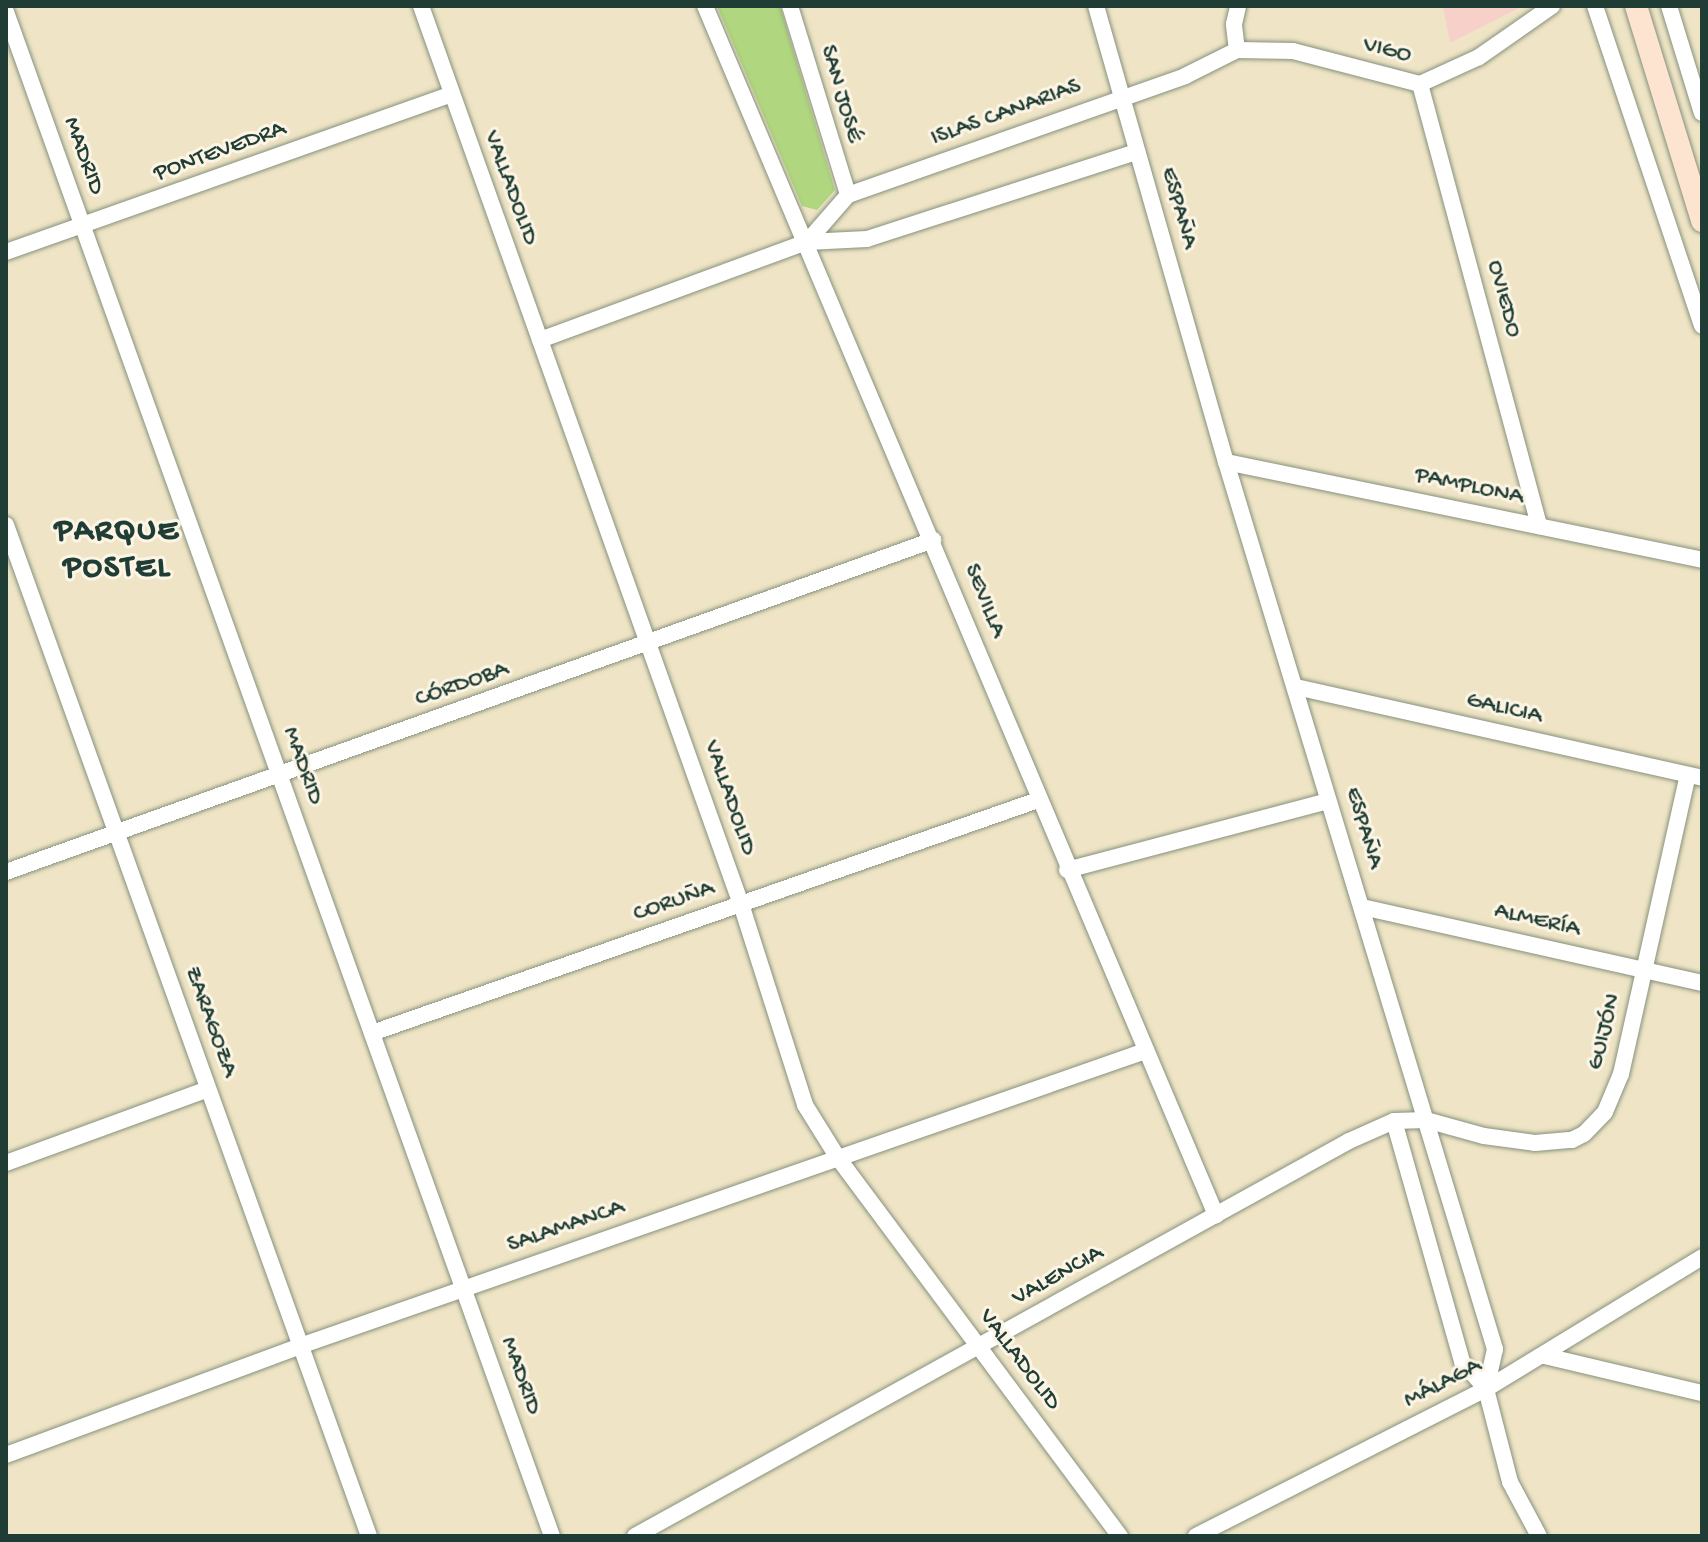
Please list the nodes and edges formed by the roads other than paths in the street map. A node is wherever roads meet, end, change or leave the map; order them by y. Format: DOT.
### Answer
graph roads {
  1 [pos="421,6"];
  2 [pos="705,6"];
  3 [pos="790,6"];
  4 [pos="1096,6"];
  5 [pos="1238,6"];
  6 [pos="1552,6"];
  7 [pos="1595,6"];
  8 [pos="1636,6"];
  9 [pos="1669,6"];
  10 [pos="6,12"];
  11 [pos="1237,50"];
  12 [pos="1420,84"];
  13 [pos="450,95"];
  14 [pos="1123,97"];
  15 [pos="1702,113"];
  16 [pos="1137,152"];
  17 [pos="848,195"];
  18 [pos="1702,218"];
  19 [pos="83,227"];
  20 [pos="807,242"];
  21 [pos="6,252"];
  22 [pos="1702,326"];
  23 [pos="540,340"];
  24 [pos="1226,462"];
  25 [pos="6,525"];
  26 [pos="1539,526"];
  27 [pos="933,540"];
  28 [pos="12,558"];
  29 [pos="1702,560"];
  30 [pos="650,645"];
  31 [pos="1296,687"];
  32 [pos="279,775"];
  33 [pos="1695,776"];
  34 [pos="1038,800"];
  35 [pos="1328,801"];
  36 [pos="116,832"];
  37 [pos="1067,870"];
  38 [pos="6,872"];
  39 [pos="741,904"];
  40 [pos="1362,907"];
  41 [pos="1645,970"];
  42 [pos="1702,983"];
  43 [pos="372,1033"];
  44 [pos="1145,1051"];
  45 [pos="208,1089"];
  46 [pos="1426,1120"];
  47 [pos="1394,1121"];
  48 [pos="838,1158"];
  49 [pos="6,1163"];
  50 [pos="1216,1215"];
  51 [pos="1702,1257"];
  52 [pos="464,1289"];
  53 [pos="300,1346"];
  54 [pos="979,1348"];
  55 [pos="1545,1356"];
  56 [pos="1486,1389"];
  57 [pos="1702,1393"];
  58 [pos="6,1455"];
  59 [pos="369,1536"];
  60 [pos="552,1536"];
  61 [pos="635,1536"];
  62 [pos="1120,1536"];
  63 [pos="1196,1536"];
  64 [pos="1539,1536"];
  1 -- 13 [label="street, VALLADOLID"];
  2 -- 20 [label="street, SEVILLA"];
  3 -- 17 [label="street, SAN JOSÉ"];
  4 -- 14 [label="street, ESPAÑA"];
  5 -- 11 [label="street"];
  6 -- 12 [label="street, VIGO"];
  7 -- 22 [label="street"];
  8 -- 18 [label="street"];
  9 -- 15 [label="street"];
  10 -- 19 [label="street, MADRID"];
  11 -- 12 [label="street, VIGO"];
  11 -- 14 [label="street, ISLAS CANARIAS"];
  12 -- 26 [label="street, OVIEDO"];
  13 -- 19 [label="street, PONTEVEDRA"];
  13 -- 23 [label="street, VALLADOLID"];
  14 -- 16 [label="street, ESPAÑA"];
  14 -- 17 [label="street, ISLAS CANARIAS"];
  16 -- 20 [label="street, ISLAS CANARIAS"];
  16 -- 24 [label="street, ESPAÑA"];
  17 -- 20 [label="street, ISLAS CANARIAS"];
  19 -- 21 [label="street, PONTEVEDRA"];
  19 -- 32 [label="street, MADRID"];
  20 -- 23 [label="street, ISLAS CANARIAS"];
  20 -- 27 [label="street, SEVILLA"];
  23 -- 30 [label="street, VALLADOLID"];
  24 -- 26 [label="street, PAMPLONA"];
  24 -- 31 [label="street, ESPAÑA"];
  25 -- 28 [label="street, ZARAGOZA"];
  26 -- 29 [label="street, PAMPLONA"];
  27 -- 30 [label="street, CÓRDOBA"];
  27 -- 34 [label="street, SEVILLA"];
  28 -- 36 [label="street, ZARAGOZA"];
  30 -- 32 [label="street, CÓRDOBA"];
  30 -- 39 [label="street, VALLADOLID"];
  31 -- 33 [label="street, GALICIA"];
  31 -- 35 [label="street, ESPAÑA"];
  32 -- 36 [label="street, CÓRDOBA"];
  32 -- 43 [label="street, MADRID"];
  33 -- 41 [label="street, GUIJÓN"];
  34 -- 37 [label="street, SEVILLA"];
  34 -- 39 [label="street, CORUÑA"];
  35 -- 37 [label="street"];
  35 -- 40 [label="street, ESPAÑA"];
  36 -- 38 [label="street, CÓRDOBA"];
  36 -- 45 [label="street, ZARAGOZA"];
  37 -- 44 [label="street, SEVILLA"];
  39 -- 43 [label="street, CORUÑA"];
  39 -- 48 [label="street, VALLADOLID"];
  40 -- 41 [label="street, ALMERÍA"];
  40 -- 46 [label="street, ESPAÑA"];
  41 -- 42 [label="street, ALMERÍA"];
  41 -- 46 [label="street, GUIJÓN"];
  43 -- 52 [label="street, MADRID"];
  44 -- 48 [label="street, SALAMANCA"];
  44 -- 50 [label="street, SEVILLA"];
  45 -- 49 [label="street"];
  45 -- 53 [label="street, ZARAGOZA"];
  46 -- 47 [label="street, VALENCIA"];
  46 -- 56 [label="street, ESPAÑA"];
  47 -- 50 [label="street, VALENCIA"];
  47 -- 56 [label="street"];
  48 -- 52 [label="street, SALAMANCA"];
  48 -- 54 [label="street, VALLADOLID"];
  50 -- 54 [label="street, VALENCIA"];
  51 -- 55 [label="street, MÁLAGA"];
  52 -- 53 [label="street, SALAMANCA"];
  52 -- 60 [label="street, MADRID"];
  53 -- 58 [label="street, SALAMANCA"];
  53 -- 59 [label="street, ZARAGOZA"];
  54 -- 61 [label="street, VALENCIA"];
  54 -- 62 [label="street, VALLADOLID"];
  55 -- 56 [label="street, MÁLAGA"];
  55 -- 57 [label="street"];
  56 -- 63 [label="street, MÁLAGA"];
  56 -- 64 [label="street"];
}
